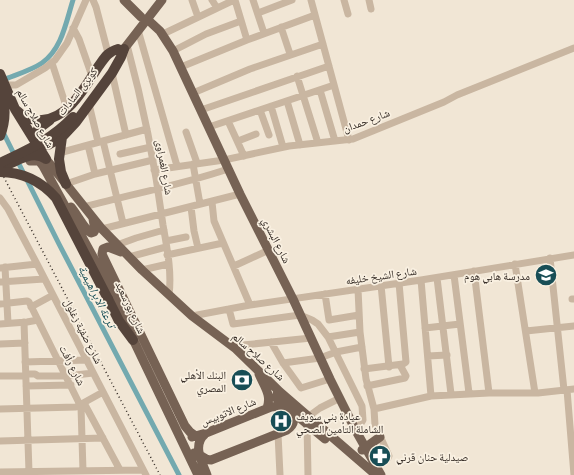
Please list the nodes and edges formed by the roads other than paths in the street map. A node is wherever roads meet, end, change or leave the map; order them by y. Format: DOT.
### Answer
graph roads {
  1 [pos="86,0"];
  2 [pos="93,0"];
  3 [pos="124,0"];
  4 [pos="155,0"];
  5 [pos="162,0"];
  6 [pos="192,0"];
  7 [pos="212,0"];
  8 [pos="234,0"];
  9 [pos="253,0"];
  10 [pos="292,0"];
  11 [pos="311,0"];
  12 [pos="344,0"];
  13 [pos="369,0"];
  14 [pos="217,8"];
  15 [pos="371,9"];
  16 [pos="258,13"];
  17 [pos="348,14"];
  18 [pos="315,15"];
  19 [pos="198,17"];
  20 [pos="144,18"];
  21 [pos="241,21"];
  22 [pos="281,27"];
  23 [pos="73,28"];
  24 [pos="138,30"];
  25 [pos="264,33"];
  26 [pos="163,34"];
  27 [pos="247,40"];
  28 [pos="323,44"];
  29 [pos="123,48"];
  30 [pos="574,48"];
  31 [pos="173,51"];
  32 [pos="108,53"];
  33 [pos="290,54"];
  34 [pos="52,63"];
  35 [pos="329,66"];
  36 [pos="181,67"];
  37 [pos="112,73"];
  38 [pos="0,74"];
  39 [pos="92,76"];
  40 [pos="297,76"];
  41 [pos="16,85"];
  42 [pos="334,85"];
  43 [pos="2,87"];
  44 [pos="320,90"];
  45 [pos="193,93"];
  46 [pos="303,95"];
  47 [pos="10,99"];
  48 [pos="287,101"];
  49 [pos="89,104"];
  50 [pos="270,106"];
  51 [pos="15,109"];
  52 [pos="201,110"];
  53 [pos="260,110"];
  54 [pos="70,113"];
  55 [pos="54,118"];
  56 [pos="228,121"];
  57 [pos="209,127"];
  58 [pos="147,130"];
  59 [pos="186,132"];
  60 [pos="256,134"];
  61 [pos="126,135"];
  62 [pos="268,135"];
  63 [pos="0,136"];
  64 [pos="62,137"];
  65 [pos="349,140"];
  66 [pos="335,141"];
  67 [pos="101,142"];
  68 [pos="238,142"];
  69 [pos="318,142"];
  70 [pos="88,145"];
  71 [pos="300,145"];
  72 [pos="151,147"];
  73 [pos="283,147"];
  74 [pos="59,153"];
  75 [pos="120,154"];
  76 [pos="244,156"];
  77 [pos="0,157"];
  78 [pos="28,158"];
  79 [pos="46,159"];
  80 [pos="153,160"];
  81 [pos="224,160"];
  82 [pos="195,164"];
  83 [pos="5,166"];
  84 [pos="177,166"];
  85 [pos="228,169"];
  86 [pos="111,170"];
  87 [pos="154,170"];
  88 [pos="0,172"];
  89 [pos="95,174"];
  90 [pos="0,175"];
  91 [pos="196,180"];
  92 [pos="66,184"];
  93 [pos="158,188"];
  94 [pos="240,194"];
  95 [pos="0,198"];
  96 [pos="118,198"];
  97 [pos="63,202"];
  98 [pos="212,202"];
  99 [pos="200,204"];
  100 [pos="84,207"];
  101 [pos="191,207"];
  102 [pos="162,213"];
  103 [pos="93,218"];
  104 [pos="124,223"];
  105 [pos="102,229"];
  106 [pos="164,230"];
  107 [pos="186,237"];
  108 [pos="223,243"];
  109 [pos="166,244"];
  110 [pos="117,245"];
  111 [pos="198,248"];
  112 [pos="269,250"];
  113 [pos="128,255"];
  114 [pos="167,255"];
  115 [pos="574,255"];
  116 [pos="550,258"];
  117 [pos="37,264"];
  118 [pos="168,264"];
  119 [pos="515,264"];
  120 [pos="234,266"];
  121 [pos="3,267"];
  122 [pos="142,270"];
  123 [pos="474,271"];
  124 [pos="454,275"];
  125 [pos="437,278"];
  126 [pos="44,279"];
  127 [pos="421,280"];
  128 [pos="3,282"];
  129 [pos="399,283"];
  130 [pos="381,285"];
  131 [pos="358,289"];
  132 [pos="325,294"];
  133 [pos="53,295"];
  134 [pos="169,295"];
  135 [pos="293,299"];
  136 [pos="4,304"];
  137 [pos="250,305"];
  138 [pos="31,308"];
  139 [pos="229,309"];
  140 [pos="300,315"];
  141 [pos="359,315"];
  142 [pos="192,316"];
  143 [pos="38,320"];
  144 [pos="24,322"];
  145 [pos="8,323"];
  146 [pos="0,324"];
  147 [pos="460,324"];
  148 [pos="443,326"];
  149 [pos="574,326"];
  150 [pos="425,328"];
  151 [pos="557,328"];
  152 [pos="526,331"];
  153 [pos="360,332"];
  154 [pos="328,337"];
  155 [pos="311,338"];
  156 [pos="133,340"];
  157 [pos="271,342"];
  158 [pos="25,343"];
  159 [pos="0,344"];
  160 [pos="146,347"];
  161 [pos="362,347"];
  162 [pos="236,349"];
  163 [pos="336,352"];
  164 [pos="447,355"];
  165 [pos="428,356"];
  166 [pos="320,358"];
  167 [pos="87,360"];
  168 [pos="25,362"];
  169 [pos="59,362"];
  170 [pos="283,363"];
  171 [pos="400,365"];
  172 [pos="389,367"];
  173 [pos="256,368"];
  174 [pos="364,369"];
  175 [pos="93,373"];
  176 [pos="26,375"];
  177 [pos="0,376"];
  178 [pos="66,376"];
  179 [pos="330,379"];
  180 [pos="72,385"];
  181 [pos="26,386"];
  182 [pos="368,386"];
  183 [pos="568,390"];
  184 [pos="103,392"];
  185 [pos="280,392"];
  186 [pos="470,393"];
  187 [pos="489,393"];
  188 [pos="535,393"];
  189 [pos="160,394"];
  190 [pos="451,394"];
  191 [pos="431,396"];
  192 [pos="340,398"];
  193 [pos="82,404"];
  194 [pos="27,408"];
  195 [pos="267,408"];
  196 [pos="374,408"];
  197 [pos="0,409"];
  198 [pos="290,409"];
  199 [pos="308,419"];
  200 [pos="177,430"];
  201 [pos="356,431"];
  202 [pos="206,433"];
  203 [pos="278,434"];
  204 [pos="197,437"];
  205 [pos="380,437"];
  206 [pos="572,437"];
  207 [pos="82,438"];
  208 [pos="103,438"];
  209 [pos="28,440"];
  210 [pos="0,441"];
  211 [pos="365,447"];
  212 [pos="200,455"];
  213 [pos="356,458"];
  214 [pos="192,460"];
  215 [pos="120,470"];
  216 [pos="83,471"];
  217 [pos="0,472"];
  218 [pos="29,472"];
  219 [pos="145,472"];
  220 [pos="378,472"];
  221 [pos="14,473"];
  222 [pos="55,473"];
  223 [pos="92,473"];
  224 [pos="131,473"];
  225 [pos="198,475"];
  226 [pos="207,475"];
  227 [pos="280,475"];
  228 [pos="308,475"];
  229 [pos="367,475"];
  230 [pos="574,475"];
  1 -- 23 [label="street"];
  2 -- 32 [label="street"];
  3 -- 20 [label="main road, شارع البشري"];
  4 -- 20 [label="main road"];
  5 -- 20 [label="main road"];
  6 -- 19 [label="street"];
  7 -- 14 [label="street"];
  8 -- 14 [label="street"];
  8 -- 21 [label="street"];
  9 -- 16 [label="street"];
  10 -- 16 [label="street"];
  11 -- 18 [label="street"];
  12 -- 17 [label="street"];
  13 -- 15 [label="street"];
  14 -- 19 [label="street"];
  16 -- 25 [label="street"];
  18 -- 22 [label="street"];
  18 -- 28 [label="street"];
  19 -- 26 [label="street"];
  20 -- 24 [label="main road"];
  20 -- 26 [label="main road, شارع البشري"];
  20 -- 29 [label="main road"];
  21 -- 27 [label="street"];
  21 -- 31 [label="street"];
  22 -- 25 [label="street"];
  22 -- 33 [label="street"];
  23 -- 34 [label="street"];
  23 -- 39 [label="street"];
  24 -- 29 [label="main road"];
  24 -- 84 [label="street"];
  25 -- 27 [label="street"];
  26 -- 31 [label="main road, شارع البشري"];
  27 -- 36 [label="street"];
  28 -- 33 [label="street"];
  28 -- 35 [label="street"];
  29 -- 32 [label="highway"];
  29 -- 37 [label="highway"];
  29 -- 54 [label="highway, كوبرى السادات"];
  29 -- 58 [label="street, شارع الغمراوى"];
  30 -- 65 [label="street, شارع حمدان"];
  31 -- 36 [label="main road, شارع البشري"];
  32 -- 39 [label="highway"];
  33 -- 45 [label="street"];
  34 -- 41 [label="street"];
  34 -- 54 [label="street"];
  35 -- 40 [label="street"];
  35 -- 42 [label="street"];
  36 -- 45 [label="main road, شارع البشري"];
  37 -- 49 [label="highway"];
  37 -- 61 [label="street"];
  38 -- 43 [label="highway"];
  39 -- 54 [label="highway"];
  40 -- 46 [label="street"];
  40 -- 52 [label="street"];
  41 -- 43 [label="street"];
  41 -- 47 [label="street"];
  42 -- 44 [label="street"];
  42 -- 65 [label="street"];
  43 -- 47 [label="highway, شارع صلاح سالم"];
  43 -- 63 [label="highway"];
  44 -- 46 [label="street"];
  44 -- 66 [label="street"];
  45 -- 52 [label="main road, شارع البشري"];
  46 -- 48 [label="street"];
  46 -- 69 [label="street"];
  47 -- 51 [label="highway, شارع صلاح سالم"];
  48 -- 50 [label="street"];
  48 -- 71 [label="street"];
  49 -- 64 [label="highway"];
  49 -- 67 [label="street"];
  50 -- 53 [label="street"];
  50 -- 73 [label="street"];
  51 -- 55 [label="highway"];
  51 -- 79 [label="highway, شارع صلاح سالم"];
  52 -- 57 [label="main road, شارع البشري"];
  53 -- 56 [label="street"];
  53 -- 62 [label="street"];
  54 -- 55 [label="highway"];
  54 -- 77 [label="highway, كوبرى السادات"];
  54 -- 83 [label="highway, كوبرى السادات, bridge"];
  55 -- 64 [label="highway"];
  56 -- 57 [label="street"];
  56 -- 68 [label="street"];
  57 -- 81 [label="main road, شارع البشري"];
  58 -- 61 [label="street"];
  58 -- 72 [label="street, شارع الغمراوى"];
  59 -- 82 [label="street"];
  60 -- 68 [label="street"];
  61 -- 67 [label="street"];
  64 -- 74 [label="highway"];
  65 -- 66 [label="street, شارع حمدان"];
  66 -- 69 [label="street, شارع حمدان"];
  67 -- 70 [label="street"];
  67 -- 86 [label="street"];
  68 -- 76 [label="street"];
  69 -- 71 [label="street, شارع حمدان"];
  70 -- 74 [label="street"];
  70 -- 89 [label="street"];
  71 -- 73 [label="street, شارع حمدان"];
  72 -- 75 [label="street"];
  72 -- 80 [label="street, شارع الغمراوى"];
  73 -- 76 [label="street, شارع حمدان"];
  74 -- 92 [label="highway"];
  76 -- 81 [label="street, شارع حمدان"];
  78 -- 79 [label="highway"];
  78 -- 83 [label="highway"];
  78 -- 97 [label="main road, شارع بورسعيد"];
  79 -- 92 [label="main road, شارع صلاح سالم"];
  80 -- 86 [label="street"];
  80 -- 87 [label="street, شارع الغمراوى"];
  81 -- 82 [label="street, شارع حمدان"];
  81 -- 85 [label="main road, شارع البشري"];
  82 -- 84 [label="street, شارع حمدان"];
  82 -- 91 [label="street"];
  83 -- 90 [label="highway"];
  84 -- 87 [label="street, شارع حمدان"];
  85 -- 91 [label="street"];
  85 -- 94 [label="main road, شارع البشري"];
  86 -- 89 [label="street"];
  86 -- 96 [label="street"];
  87 -- 93 [label="street, شارع الغمراوى"];
  88 -- 156 [label="highway, bridge"];
  89 -- 92 [label="street"];
  91 -- 93 [label="street"];
  91 -- 99 [label="street"];
  92 -- 100 [label="main road, شارع صلاح سالم"];
  93 -- 96 [label="street"];
  93 -- 102 [label="street, شارع الغمراوى"];
  94 -- 98 [label="street"];
  94 -- 112 [label="main road, شارع البشري"];
  95 -- 117 [label="street, شارع صفية زغلول"];
  96 -- 100 [label="street"];
  96 -- 104 [label="street"];
  97 -- 103 [label="main road"];
  97 -- 156 [label="main road, شارع بورسعيد"];
  98 -- 99 [label="street"];
  98 -- 108 [label="street"];
  99 -- 101 [label="street"];
  100 -- 103 [label="main road, شارع صلاح سالم"];
  101 -- 102 [label="street"];
  101 -- 111 [label="street"];
  102 -- 104 [label="street"];
  102 -- 106 [label="street, شارع الغمراوى"];
  103 -- 105 [label="main road, شارع صلاح سالم"];
  104 -- 105 [label="street"];
  105 -- 110 [label="main road, شارع صلاح سالم"];
  106 -- 109 [label="street, شارع الغمراوى"];
  106 -- 110 [label="street"];
  107 -- 109 [label="street"];
  108 -- 111 [label="street"];
  108 -- 120 [label="street"];
  109 -- 113 [label="street"];
  109 -- 114 [label="street, شارع الغمراوى"];
  110 -- 113 [label="main road, شارع صلاح سالم"];
  111 -- 114 [label="street"];
  112 -- 120 [label="street"];
  112 -- 135 [label="main road, شارع البشري"];
  113 -- 122 [label="main road, شارع صلاح سالم"];
  113 -- 160 [label="main road, شارع صلاح سالم"];
  114 -- 118 [label="street, شارع الغمراوى"];
  115 -- 116 [label="street, شارع الشيخ خليفه"];
  116 -- 119 [label="street, شارع الشيخ خليفه"];
  116 -- 151 [label="street"];
  117 -- 121 [label="street"];
  117 -- 126 [label="street, شارع صفية زغلول"];
  118 -- 122 [label="street"];
  118 -- 134 [label="street, شارع الغمراوى"];
  119 -- 123 [label="street, شارع الشيخ خليفه"];
  119 -- 152 [label="street"];
  120 -- 137 [label="street"];
  121 -- 128 [label="street"];
  122 -- 134 [label="main road, شارع صلاح سالم"];
  123 -- 124 [label="street, شارع الشيخ خليفه"];
  123 -- 187 [label="street"];
  124 -- 125 [label="street, شارع الشيخ خليفه"];
  124 -- 147 [label="street"];
  125 -- 127 [label="street, شارع الشيخ خليفه"];
  125 -- 148 [label="street"];
  126 -- 128 [label="street"];
  126 -- 133 [label="street, شارع صفية زغلول"];
  127 -- 129 [label="street, شارع الشيخ خليفه"];
  127 -- 150 [label="street"];
  128 -- 136 [label="street"];
  129 -- 130 [label="street, شارع الشيخ خليفه"];
  129 -- 171 [label="street"];
  130 -- 131 [label="street, شارع الشيخ خليفه"];
  130 -- 172 [label="street"];
  131 -- 132 [label="street, شارع الشيخ خليفه"];
  131 -- 141 [label="street"];
  132 -- 135 [label="street, شارع الشيخ خليفه"];
  132 -- 141 [label="street"];
  133 -- 138 [label="street"];
  133 -- 167 [label="street, شارع صفية زغلول"];
  134 -- 142 [label="main road, شارع صلاح سالم"];
  135 -- 137 [label="street, شارع الشيخ خليفه"];
  135 -- 140 [label="main road, شارع البشري"];
  136 -- 138 [label="street"];
  136 -- 145 [label="street"];
  137 -- 139 [label="street, شارع الشيخ خليفه"];
  138 -- 143 [label="street, شارع رأفت"];
  139 -- 140 [label="street"];
  139 -- 142 [label="street, شارع الشيخ خليفه"];
  140 -- 154 [label="street"];
  140 -- 155 [label="main road, شارع البشري"];
  141 -- 153 [label="street"];
  142 -- 162 [label="main road, شارع صلاح سالم"];
  143 -- 144 [label="street"];
  143 -- 169 [label="street, شارع رأفت"];
  144 -- 145 [label="street"];
  144 -- 158 [label="street"];
  145 -- 146 [label="street"];
  147 -- 148 [label="street"];
  147 -- 186 [label="street"];
  148 -- 150 [label="street"];
  148 -- 164 [label="street"];
  149 -- 151 [label="street"];
  150 -- 165 [label="street"];
  151 -- 152 [label="street"];
  151 -- 183 [label="street"];
  152 -- 188 [label="street"];
  153 -- 154 [label="street"];
  153 -- 161 [label="street"];
  154 -- 163 [label="street"];
  155 -- 157 [label="street"];
  155 -- 166 [label="main road, شارع البشري"];
  156 -- 189 [label="main road, شارع بورسعيد"];
  157 -- 162 [label="street"];
  157 -- 170 [label="street"];
  158 -- 159 [label="street"];
  158 -- 168 [label="street"];
  160 -- 189 [label="main road"];
  160 -- 204 [label="main road, شارع صلاح سالم"];
  161 -- 163 [label="street"];
  161 -- 174 [label="street"];
  162 -- 173 [label="main road, شارع صلاح سالم"];
  163 -- 166 [label="street"];
  163 -- 201 [label="street"];
  164 -- 165 [label="street"];
  164 -- 190 [label="street"];
  165 -- 191 [label="street"];
  166 -- 170 [label="street"];
  166 -- 179 [label="main road, شارع البشري"];
  167 -- 169 [label="street"];
  167 -- 175 [label="street, شارع صفية زغلول"];
  168 -- 169 [label="street"];
  168 -- 176 [label="street"];
  169 -- 178 [label="street, شارع رأفت"];
  170 -- 179 [label="street"];
  171 -- 172 [label="street"];
  171 -- 182 [label="street"];
  172 -- 174 [label="street"];
  173 -- 185 [label="main road, شارع صلاح سالم"];
  173 -- 195 [label="main road"];
  174 -- 182 [label="street"];
  175 -- 178 [label="street"];
  175 -- 184 [label="street, شارع صفية زغلول"];
  176 -- 177 [label="street"];
  176 -- 178 [label="street"];
  176 -- 181 [label="street"];
  178 -- 180 [label="street, شارع رأفت"];
  179 -- 192 [label="main road, شارع البشري"];
  180 -- 181 [label="street"];
  180 -- 193 [label="street, شارع رأفت"];
  181 -- 194 [label="street"];
  182 -- 196 [label="street"];
  183 -- 188 [label="street"];
  183 -- 206 [label="street"];
  184 -- 193 [label="street"];
  184 -- 219 [label="street, شارع صفية زغلول"];
  185 -- 198 [label="main road, شارع صلاح سالم"];
  185 -- 199 [label="main road, شارع صلاح سالم"];
  186 -- 187 [label="street"];
  186 -- 190 [label="street"];
  187 -- 188 [label="street"];
  189 -- 200 [label="main road, شارع بورسعيد"];
  190 -- 191 [label="street"];
  191 -- 196 [label="street"];
  192 -- 199 [label="street"];
  192 -- 201 [label="main road, شارع البشري"];
  193 -- 194 [label="street"];
  193 -- 207 [label="street, شارع رأفت"];
  193 -- 208 [label="street"];
  194 -- 197 [label="street"];
  194 -- 209 [label="street"];
  195 -- 198 [label="main road, شارع الاتوبيس"];
  195 -- 202 [label="main road, شارع الاتوبيس"];
  196 -- 205 [label="street"];
  198 -- 199 [label="main road, شارع صلاح سالم"];
  198 -- 203 [label="main road"];
  199 -- 213 [label="main road, شارع صلاح سالم"];
  199 -- 228 [label="street"];
  199 -- 229 [label="main road, شارع صلاح سالم"];
  200 -- 204 [label="main road, شارع الاتوبيس"];
  200 -- 214 [label="main road, شارع بورسعيد"];
  201 -- 211 [label="main road, شارع البشري"];
  202 -- 204 [label="main road, شارع الاتوبيس"];
  202 -- 212 [label="main road"];
  203 -- 212 [label="main road"];
  203 -- 227 [label="street"];
  205 -- 211 [label="main road"];
  205 -- 220 [label="street"];
  206 -- 230 [label="street"];
  207 -- 208 [label="street"];
  207 -- 209 [label="street"];
  207 -- 216 [label="street, شارع رأفت"];
  208 -- 215 [label="street"];
  209 -- 210 [label="street"];
  209 -- 218 [label="street"];
  211 -- 213 [label="main road"];
  211 -- 220 [label="main road, شارع البشري"];
  212 -- 214 [label="main road"];
  212 -- 226 [label="main road"];
  213 -- 220 [label="main road, شارع صلاح سالم"];
  214 -- 225 [label="main road, شارع بورسعيد"];
  215 -- 223 [label="street"];
  215 -- 224 [label="street"];
  216 -- 222 [label="street"];
  216 -- 223 [label="street"];
  217 -- 221 [label="street"];
  218 -- 221 [label="street"];
  218 -- 222 [label="street"];
  219 -- 224 [label="street"];
}
